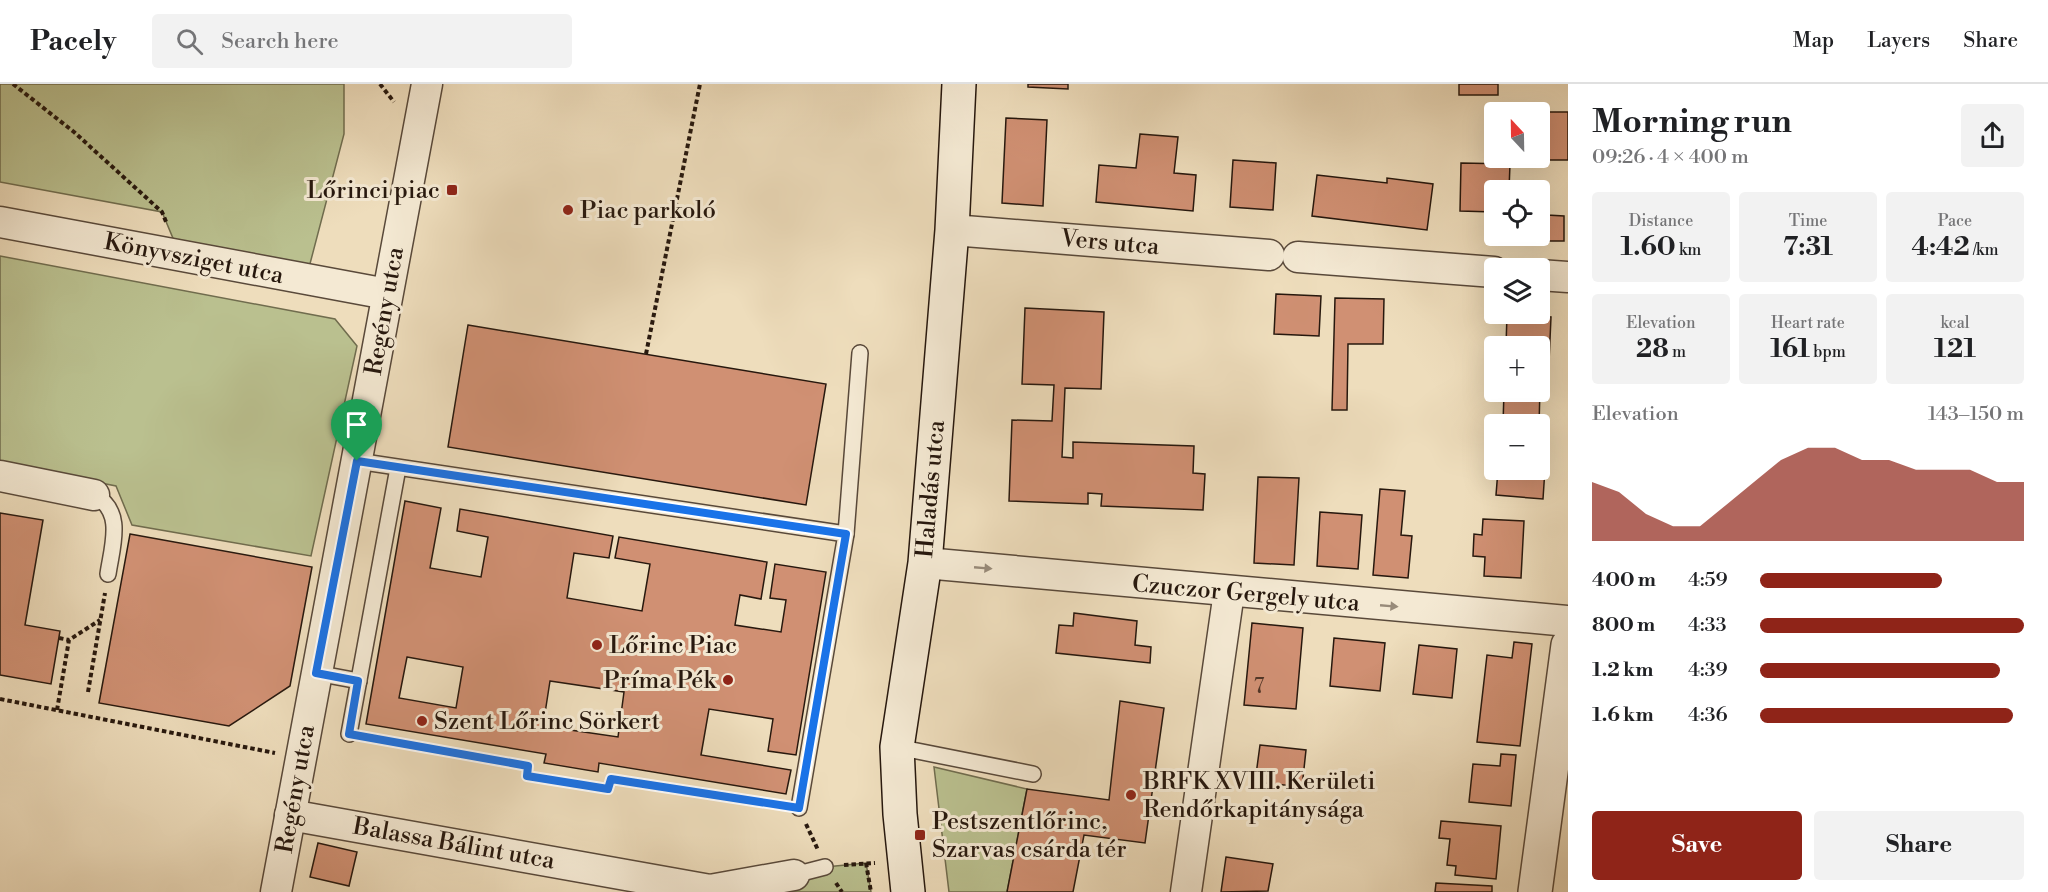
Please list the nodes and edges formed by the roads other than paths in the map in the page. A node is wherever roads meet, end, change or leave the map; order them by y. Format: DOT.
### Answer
graph roads {
  1 [pos="427,84"];
  2 [pos="959,84"];
  3 [pos="0,222"];
  4 [pos="952,230"];
  5 [pos="1484,271"];
  6 [pos="1550,276"];
  7 [pos="1568,278"];
  8 [pos="387,294"];
  9 [pos="860,353"];
  10 [pos="357,461"];
  11 [pos="398,468"];
  12 [pos="0,477"];
  13 [pos="94,495"];
  14 [pos="846,534"];
  15 [pos="925,563"];
  16 [pos="108,574"];
  17 [pos="1228,592"];
  18 [pos="1568,621"];
  19 [pos="1568,645"];
  20 [pos="316,673"];
  21 [pos="358,681"];
  22 [pos="349,734"];
  23 [pos="897,747"];
  24 [pos="1033,774"];
  25 [pos="799,808"];
  26 [pos="290,815"];
  27 [pos="825,867"];
  28 [pos="794,875"];
  29 [pos="906,878"];
  30 [pos="276,892"];
  31 [pos="1186,892"];
  32 [pos="1534,892"];
  1 -- 8 [label="street, Regény utca"];
  2 -- 4 [label="main road, Haladás utca"];
  3 -- 8 [label="street, Könyvsziget utca"];
  4 -- 5 [label="street, Vers utca"];
  4 -- 15 [label="main road, Haladás utca"];
  6 -- 7 [label="street"];
  8 -- 10 [label="street, Regény utca"];
  9 -- 14 [label="lane"];
  10 -- 11 [label="lane"];
  10 -- 20 [label="street, Regény utca"];
  11 -- 14 [label="lane"];
  11 -- 21 [label="lane"];
  12 -- 13 [label="street"];
  13 -- 16 [label="lane"];
  14 -- 25 [label="lane"];
  15 -- 17 [label="street, Czuczor Gergely utca, one-way"];
  15 -- 23 [label="main road, Haladás utca"];
  17 -- 18 [label="street, Czuczor Gergely utca, one-way"];
  17 -- 31 [label="street"];
  19 -- 32 [label="main road"];
  20 -- 21 [label="lane"];
  20 -- 26 [label="street, Regény utca"];
  21 -- 22 [label="lane"];
  23 -- 24 [label="lane"];
  23 -- 29 [label="main road, Haladás utca"];
  26 -- 28 [label="street, Balassa Bálint utca"];
  26 -- 30 [label="street, Regény utca"];
  27 -- 28 [label="lane"];
}
